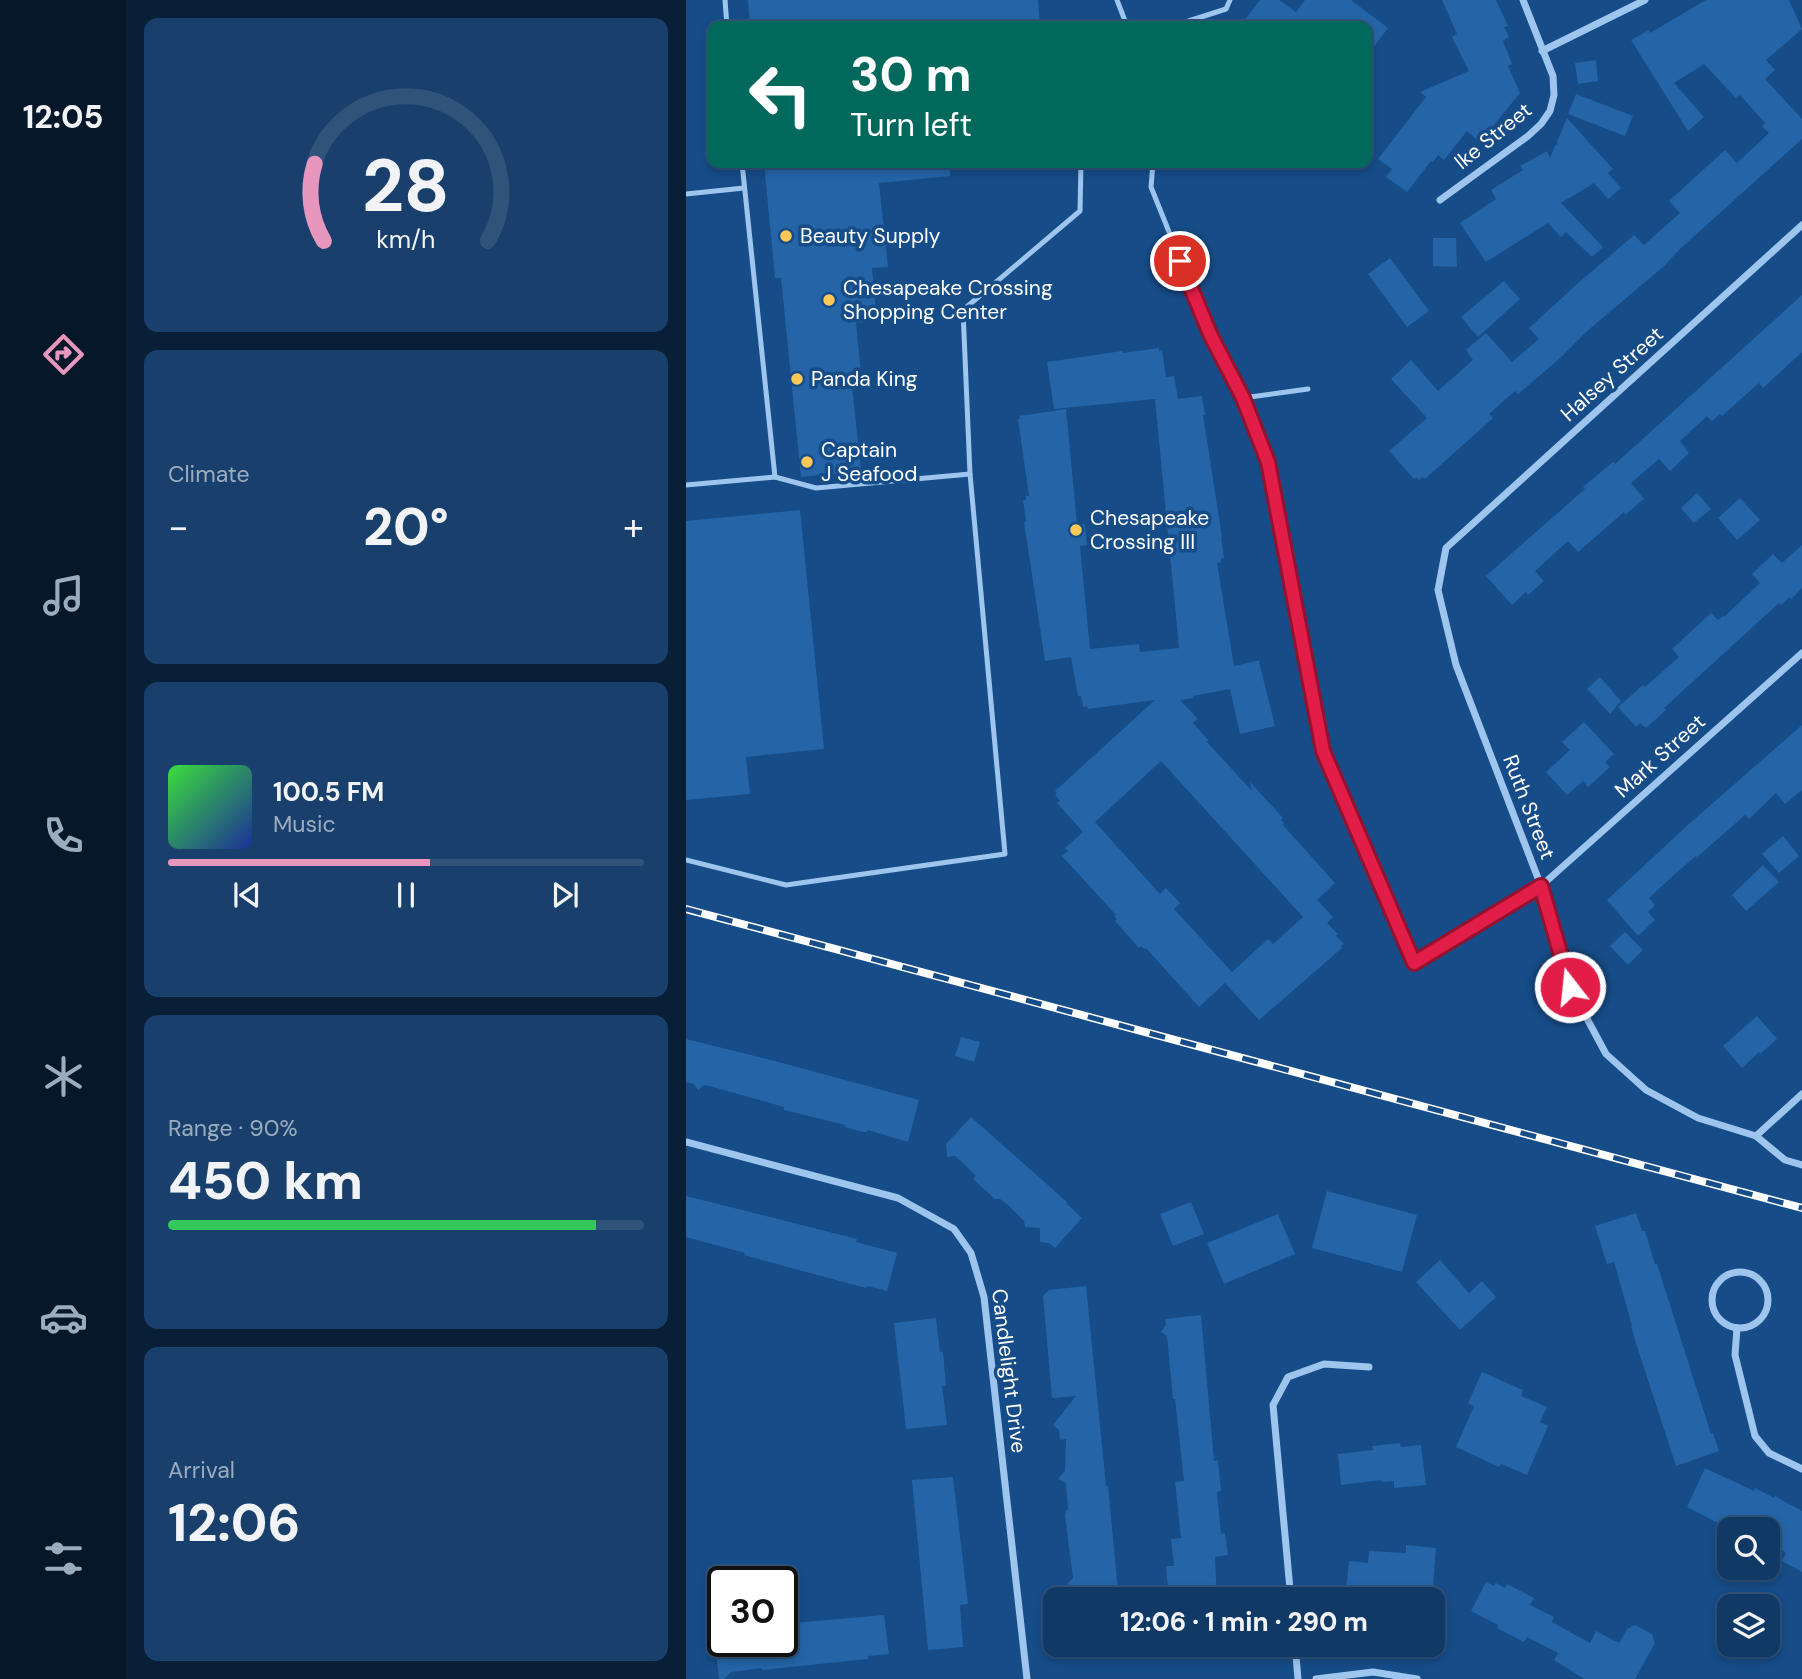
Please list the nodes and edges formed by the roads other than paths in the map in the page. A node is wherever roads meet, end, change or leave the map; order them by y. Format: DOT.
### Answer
graph roads {
  1 [pos="724,0"];
  2 [pos="1117,0"];
  3 [pos="1230,0"];
  4 [pos="1523,0"];
  5 [pos="1645,0"];
  6 [pos="726,21"];
  7 [pos="1125,21"];
  8 [pos="1189,21"];
  9 [pos="1542,51"];
  10 [pos="742,168"];
  11 [pos="1081,168"];
  12 [pos="1153,168"];
  13 [pos="744,188"];
  14 [pos="686,194"];
  15 [pos="1440,201"];
  16 [pos="1802,225"];
  17 [pos="1308,389"];
  18 [pos="1243,398"];
  19 [pos="970,474"];
  20 [pos="775,477"];
  21 [pos="686,485"];
  22 [pos="1446,548"];
  23 [pos="1802,653"];
  24 [pos="686,860"];
  25 [pos="1541,886"];
  26 [pos="1802,1094"];
  27 [pos="1756,1136"];
  28 [pos="686,1142"];
  29 [pos="1802,1165"];
  30 [pos="1737,1328"];
  31 [pos="1369,1367"];
  32 [pos="1802,1469"];
  33 [pos="1290,1587"];
  34 [pos="1296,1657"];
  35 [pos="1027,1679"];
  36 [pos="1298,1679"];
  37 [pos="1317,1679"];
  38 [pos="1418,1679"];
  1 -- 6 [label="lane"];
  2 -- 7 [label="lane"];
  3 -- 8 [label="lane"];
  4 -- 9 [label="street, Ike Street"];
  5 -- 9 [label="street"];
  9 -- 15 [label="street, Ike Street"];
  10 -- 13 [label="lane"];
  11 -- 19 [label="lane"];
  12 -- 18 [label="lane"];
  13 -- 14 [label="lane"];
  13 -- 20 [label="lane"];
  16 -- 22 [label="street, Halsey Street"];
  17 -- 18 [label="lane"];
  18 -- 25 [label="lane"];
  19 -- 20 [label="lane"];
  19 -- 24 [label="lane"];
  20 -- 21 [label="lane"];
  22 -- 25 [label="street, Ruth Street"];
  23 -- 25 [label="street, Mark Street"];
  25 -- 27 [label="street, Ruth Street"];
  26 -- 27 [label="street"];
  27 -- 29 [label="street, Ruth Street"];
  28 -- 35 [label="street, Candlelight Drive"];
  30 -- 30 [label="street"];
  30 -- 32 [label="street"];
  31 -- 33 [label="street"];
  34 -- 36 [label="street"];
  37 -- 38 [label="street"];
}
